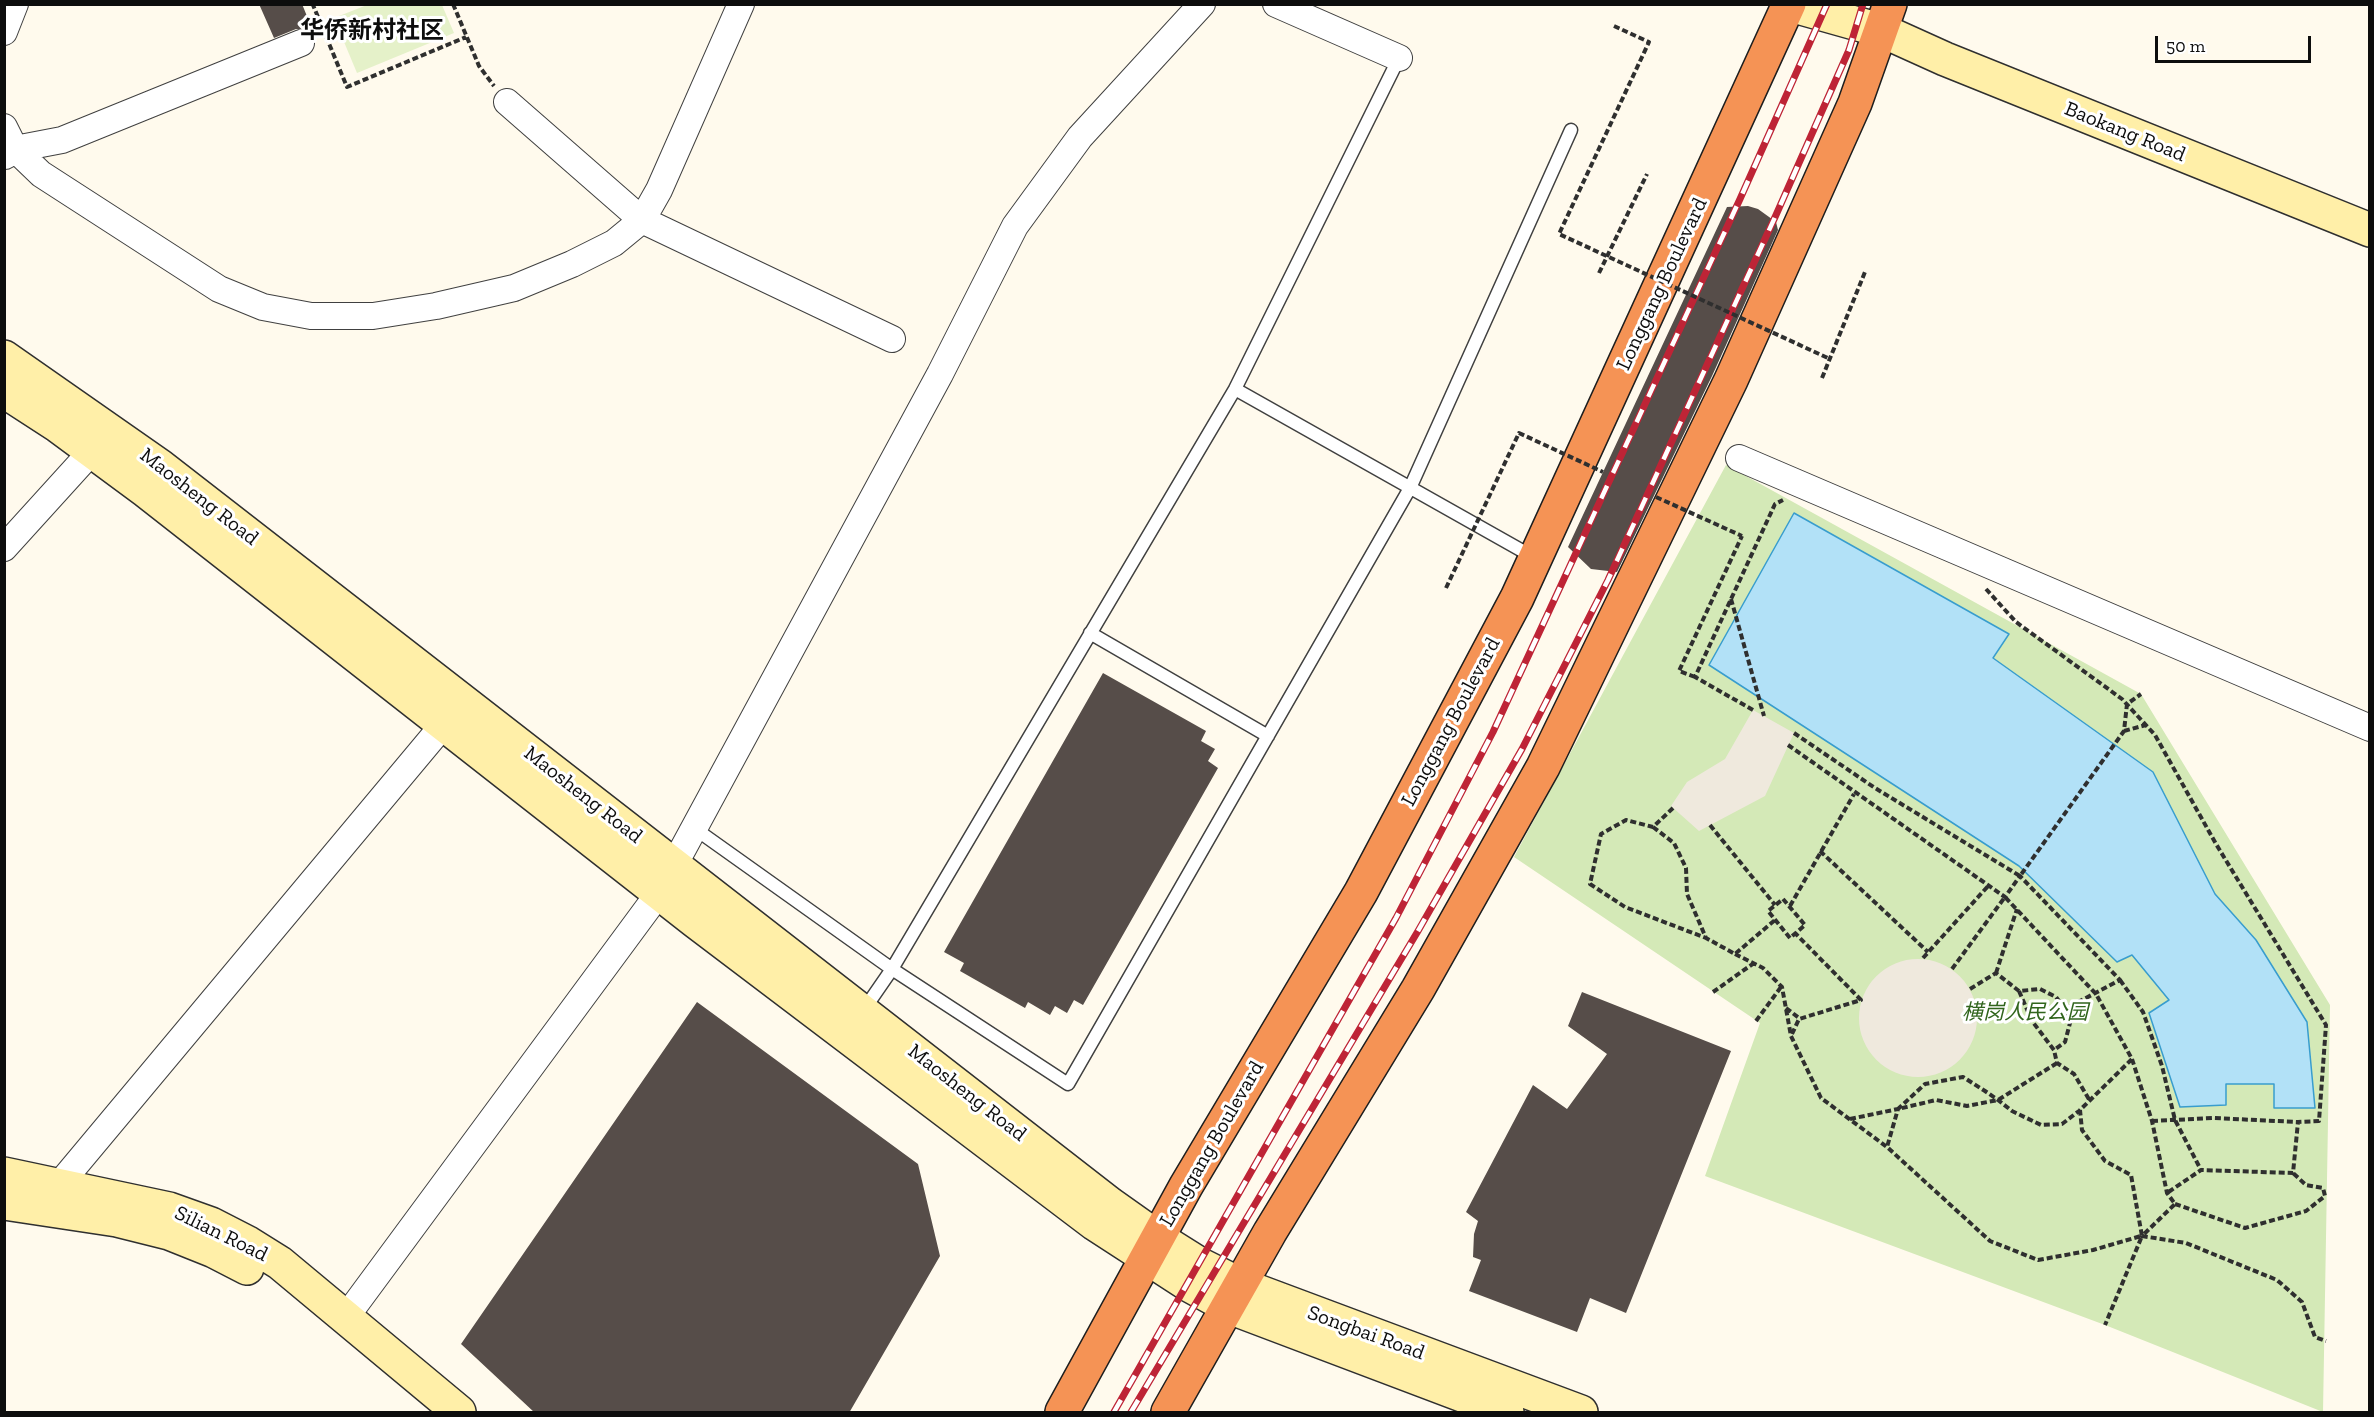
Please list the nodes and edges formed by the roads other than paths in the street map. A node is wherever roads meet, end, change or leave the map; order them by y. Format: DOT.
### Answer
graph roads {
  1 [pos="15,4"];
  2 [pos="741,4"];
  3 [pos="1202,4"];
  4 [pos="1276,4"];
  5 [pos="1848,4"];
  6 [pos="1789,5"];
  7 [pos="1886,18"];
  8 [pos="4,32"];
  9 [pos="301,44"];
  10 [pos="1399,58"];
  11 [pos="507,102"];
  12 [pos="1571,130"];
  13 [pos="8,144"];
  14 [pos="642,220"];
  15 [pos="2370,230"];
  16 [pos="892,339"];
  17 [pos="4,357"];
  18 [pos="1235,389"];
  19 [pos="4,391"];
  20 [pos="92,451"];
  21 [pos="1739,459"];
  22 [pos="1410,488"];
  23 [pos="4,548"];
  24 [pos="1536,558"];
  25 [pos="1090,633"];
  26 [pos="444,724"];
  27 [pos="2370,728"];
  28 [pos="1268,736"];
  29 [pos="694,828"];
  30 [pos="666,879"];
  31 [pos="892,969"];
  32 [pos="862,1012"];
  33 [pos="4,1174"];
  34 [pos="50,1196"];
  35 [pos="4,1203"];
  36 [pos="1152,1248"];
  37 [pos="1235,1296"];
  38 [pos="345,1317"];
  39 [pos="424,1413"];
  40 [pos="459,1413"];
  41 [pos="1062,1413"];
  42 [pos="1168,1413"];
  43 [pos="1508,1413"];
  44 [pos="1581,1413"];
  1 -- 8 [label="street"];
  2 -- 14 [label="street"];
  3 -- 29 [label="street"];
  4 -- 10 [label="street"];
  5 -- 7 [label="street, Baokang Road"];
  6 -- 7 [label="street, Baokang Road"];
  6 -- 24 [label="highway, Longgang Boulevard"];
  7 -- 15 [label="street, Baokang Road"];
  7 -- 37 [label="highway"];
  9 -- 13 [label="street"];
  10 -- 18 [label="lane"];
  11 -- 14 [label="street"];
  12 -- 22 [label="lane"];
  13 -- 14 [label="street"];
  14 -- 16 [label="street"];
  17 -- 30 [label="street, Maosheng Road"];
  18 -- 22 [label="lane"];
  18 -- 25 [label="lane"];
  19 -- 20 [label="street, Maosheng Road"];
  20 -- 23 [label="street"];
  20 -- 26 [label="street, Maosheng Road"];
  21 -- 27 [label="street"];
  22 -- 24 [label="lane"];
  22 -- 28 [label="lane"];
  24 -- 36 [label="highway, Longgang Boulevard"];
  25 -- 28 [label="lane"];
  25 -- 31 [label="lane"];
  26 -- 30 [label="street, Maosheng Road"];
  26 -- 34 [label="street"];
  28 -- 31 [label="lane"];
  29 -- 30 [label="street"];
  29 -- 31 [label="lane"];
  30 -- 32 [label="street, Maosheng Road"];
  30 -- 36 [label="street, Maosheng Road"];
  30 -- 38 [label="street"];
  31 -- 32 [label="lane"];
  32 -- 36 [label="street, Maosheng Road"];
  33 -- 34 [label="street, Silian Road"];
  34 -- 35 [label="street, Silian Road"];
  34 -- 38 [label="street, Silian Road"];
  34 -- 39 [label="street, Silian Road"];
  36 -- 37 [label="street, Songbai Road"];
  36 -- 41 [label="highway, Longgang Boulevard"];
  37 -- 42 [label="highway"];
  37 -- 43 [label="street, Songbai Road"];
  37 -- 44 [label="street, Songbai Road"];
  38 -- 40 [label="street, Silian Road"];
}
